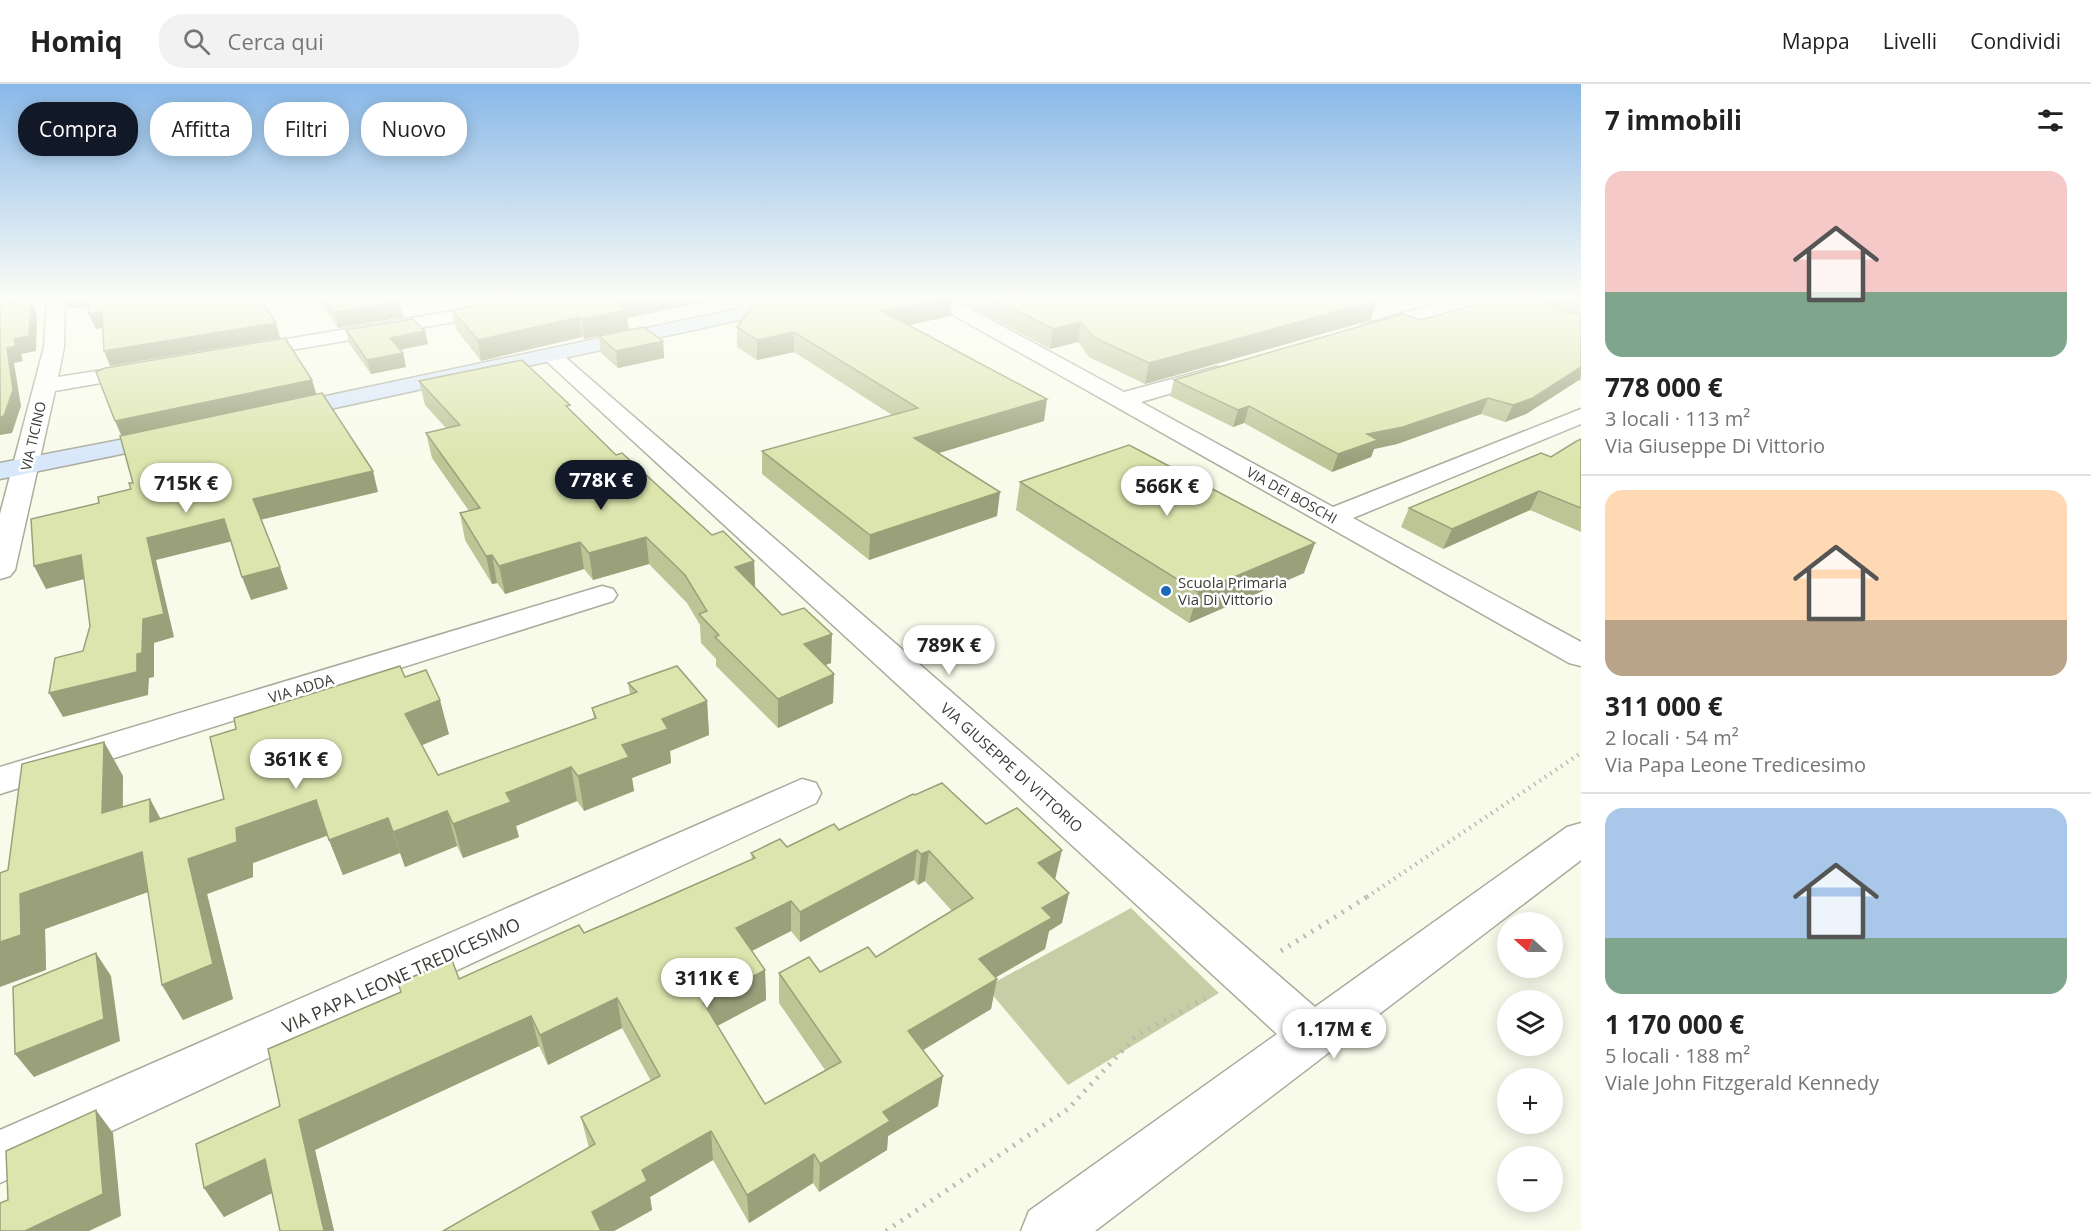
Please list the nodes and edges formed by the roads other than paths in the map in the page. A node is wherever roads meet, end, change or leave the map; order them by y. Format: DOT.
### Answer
graph roads {
  1 [pos="52,354"];
  2 [pos="240,354"];
  3 [pos="551,354"];
  4 [pos="1038,354"];
  5 [pos="220,357"];
  6 [pos="162,366"];
  7 [pos="1234,368"];
  8 [pos="45,386"];
  9 [pos="1122,400"];
  10 [pos="1581,416"];
  11 [pos="260,417"];
  12 [pos="190,433"];
  13 [pos="27,467"];
  14 [pos="0,471"];
  15 [pos="1332,518"];
  16 [pos="0,570"];
  17 [pos="602,595"];
  18 [pos="1581,656"];
  19 [pos="0,781"];
  20 [pos="802,792"];
  21 [pos="1581,838"];
  22 [pos="1312,1035"];
  23 [pos="0,1157"];
  24 [pos="1049,1231"];
  1 -- 8 [label="street, VIA TICINO"];
  2 -- 5 [label="street"];
  3 -- 11 [label="street"];
  3 -- 22 [label="street, VIA GIUSEPPE DI VITTORIO"];
  4 -- 9 [label="street, VIA DEI BOSCHI"];
  6 -- 8 [label="street"];
  7 -- 9 [label="street"];
  8 -- 13 [label="street, VIA TICINO"];
  9 -- 15 [label="street, VIA DEI BOSCHI"];
  10 -- 15 [label="street"];
  12 -- 13 [label="street"];
  13 -- 14 [label="street"];
  13 -- 16 [label="street, VIA TICINO"];
  15 -- 18 [label="street, VIA DEI BOSCHI"];
  17 -- 19 [label="street, VIA ADDA"];
  20 -- 23 [label="street, VIA PAPA LEONE TREDICESIMO"];
  21 -- 22 [label="street"];
  22 -- 24 [label="street"];
}
